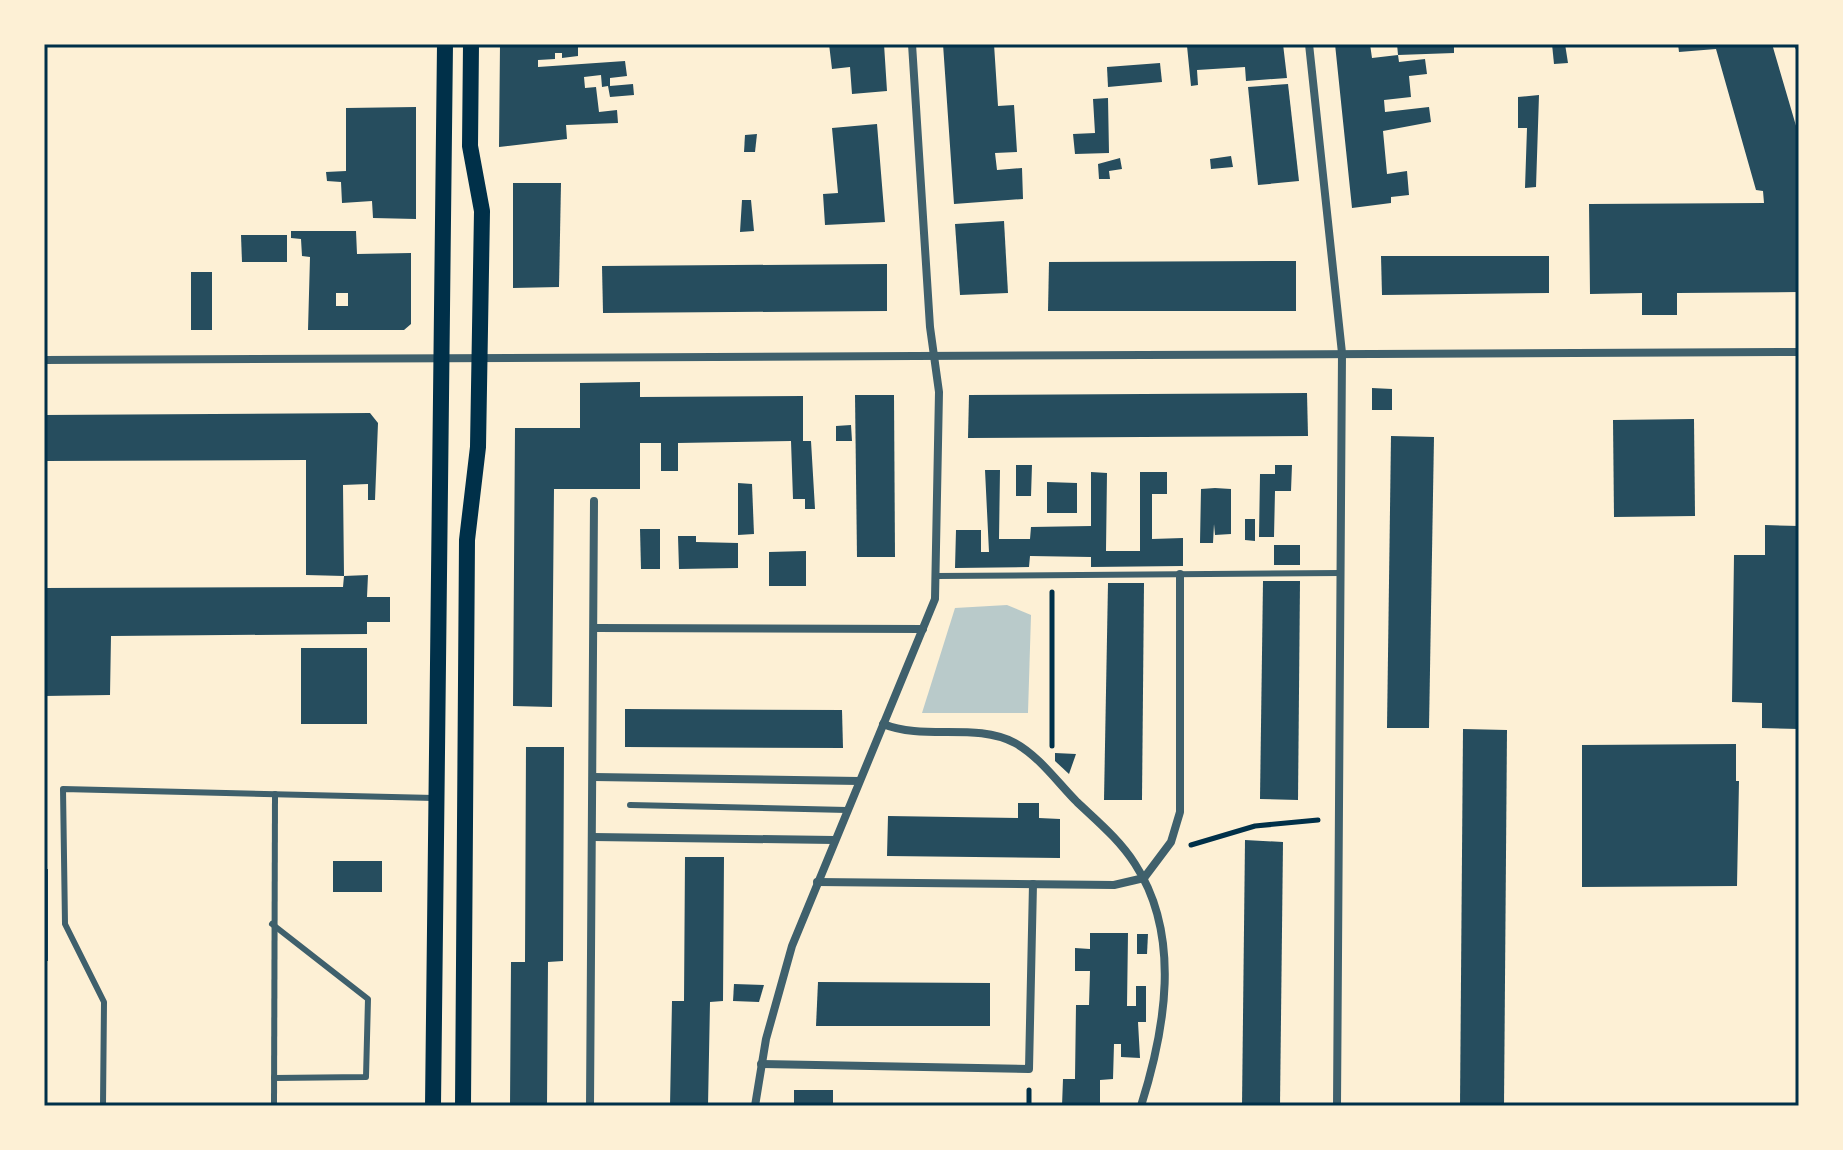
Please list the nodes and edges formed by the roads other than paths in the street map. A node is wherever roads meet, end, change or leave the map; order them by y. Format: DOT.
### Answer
graph roads {
  1 [pos="445,44"];
  2 [pos="471,44"];
  3 [pos="912,44"];
  4 [pos="1309,44"];
  5 [pos="1799,352"];
  6 [pos="1342,353"];
  7 [pos="934,357"];
  8 [pos="442,359"];
  9 [pos="480,359"];
  10 [pos="44,360"];
  11 [pos="594,501"];
  12 [pos="1341,573"];
  13 [pos="1180,574"];
  14 [pos="936,576"];
  15 [pos="596,628"];
  16 [pos="923,629"];
  17 [pos="883,724"];
  18 [pos="594,777"];
  19 [pos="859,781"];
  20 [pos="275,794"];
  21 [pos="437,798"];
  22 [pos="630,805"];
  23 [pos="847,810"];
  24 [pos="593,837"];
  25 [pos="834,840"];
  26 [pos="1144,878"];
  27 [pos="817,882"];
  28 [pos="1033,884"];
  29 [pos="272,924"];
  30 [pos="761,1064"];
  31 [pos="274,1078"];
  32 [pos="103,1106"];
  33 [pos="274,1106"];
  34 [pos="433,1106"];
  35 [pos="463,1106"];
  36 [pos="590,1106"];
  37 [pos="755,1106"];
  38 [pos="1141,1106"];
  39 [pos="1337,1106"];
  1 -- 8 [label="main road"];
  2 -- 9 [label="main road"];
  3 -- 7 [label="street"];
  4 -- 6 [label="street"];
  5 -- 6 [label="street"];
  6 -- 7 [label="street"];
  6 -- 12 [label="street"];
  7 -- 9 [label="street"];
  7 -- 14 [label="street"];
  8 -- 9 [label="street"];
  8 -- 10 [label="street"];
  8 -- 21 [label="main road"];
  9 -- 35 [label="main road"];
  11 -- 15 [label="street"];
  12 -- 13 [label="lane"];
  12 -- 39 [label="street"];
  13 -- 14 [label="lane"];
  13 -- 26 [label="street"];
  14 -- 16 [label="street"];
  15 -- 16 [label="street"];
  15 -- 18 [label="street"];
  16 -- 17 [label="street"];
  17 -- 19 [label="street"];
  17 -- 26 [label="street"];
  18 -- 19 [label="street"];
  18 -- 24 [label="street"];
  19 -- 23 [label="street"];
  20 -- 21 [label="lane"];
  20 -- 29 [label="lane"];
  20 -- 32 [label="lane"];
  21 -- 34 [label="main road"];
  22 -- 23 [label="lane"];
  23 -- 25 [label="street"];
  24 -- 25 [label="street"];
  24 -- 36 [label="street"];
  25 -- 27 [label="street"];
  26 -- 28 [label="street"];
  26 -- 38 [label="street"];
  27 -- 28 [label="street"];
  27 -- 30 [label="street"];
  28 -- 30 [label="street"];
  29 -- 31 [label="lane"];
  29 -- 31 [label="lane"];
  30 -- 37 [label="street"];
  31 -- 33 [label="lane"];
}
